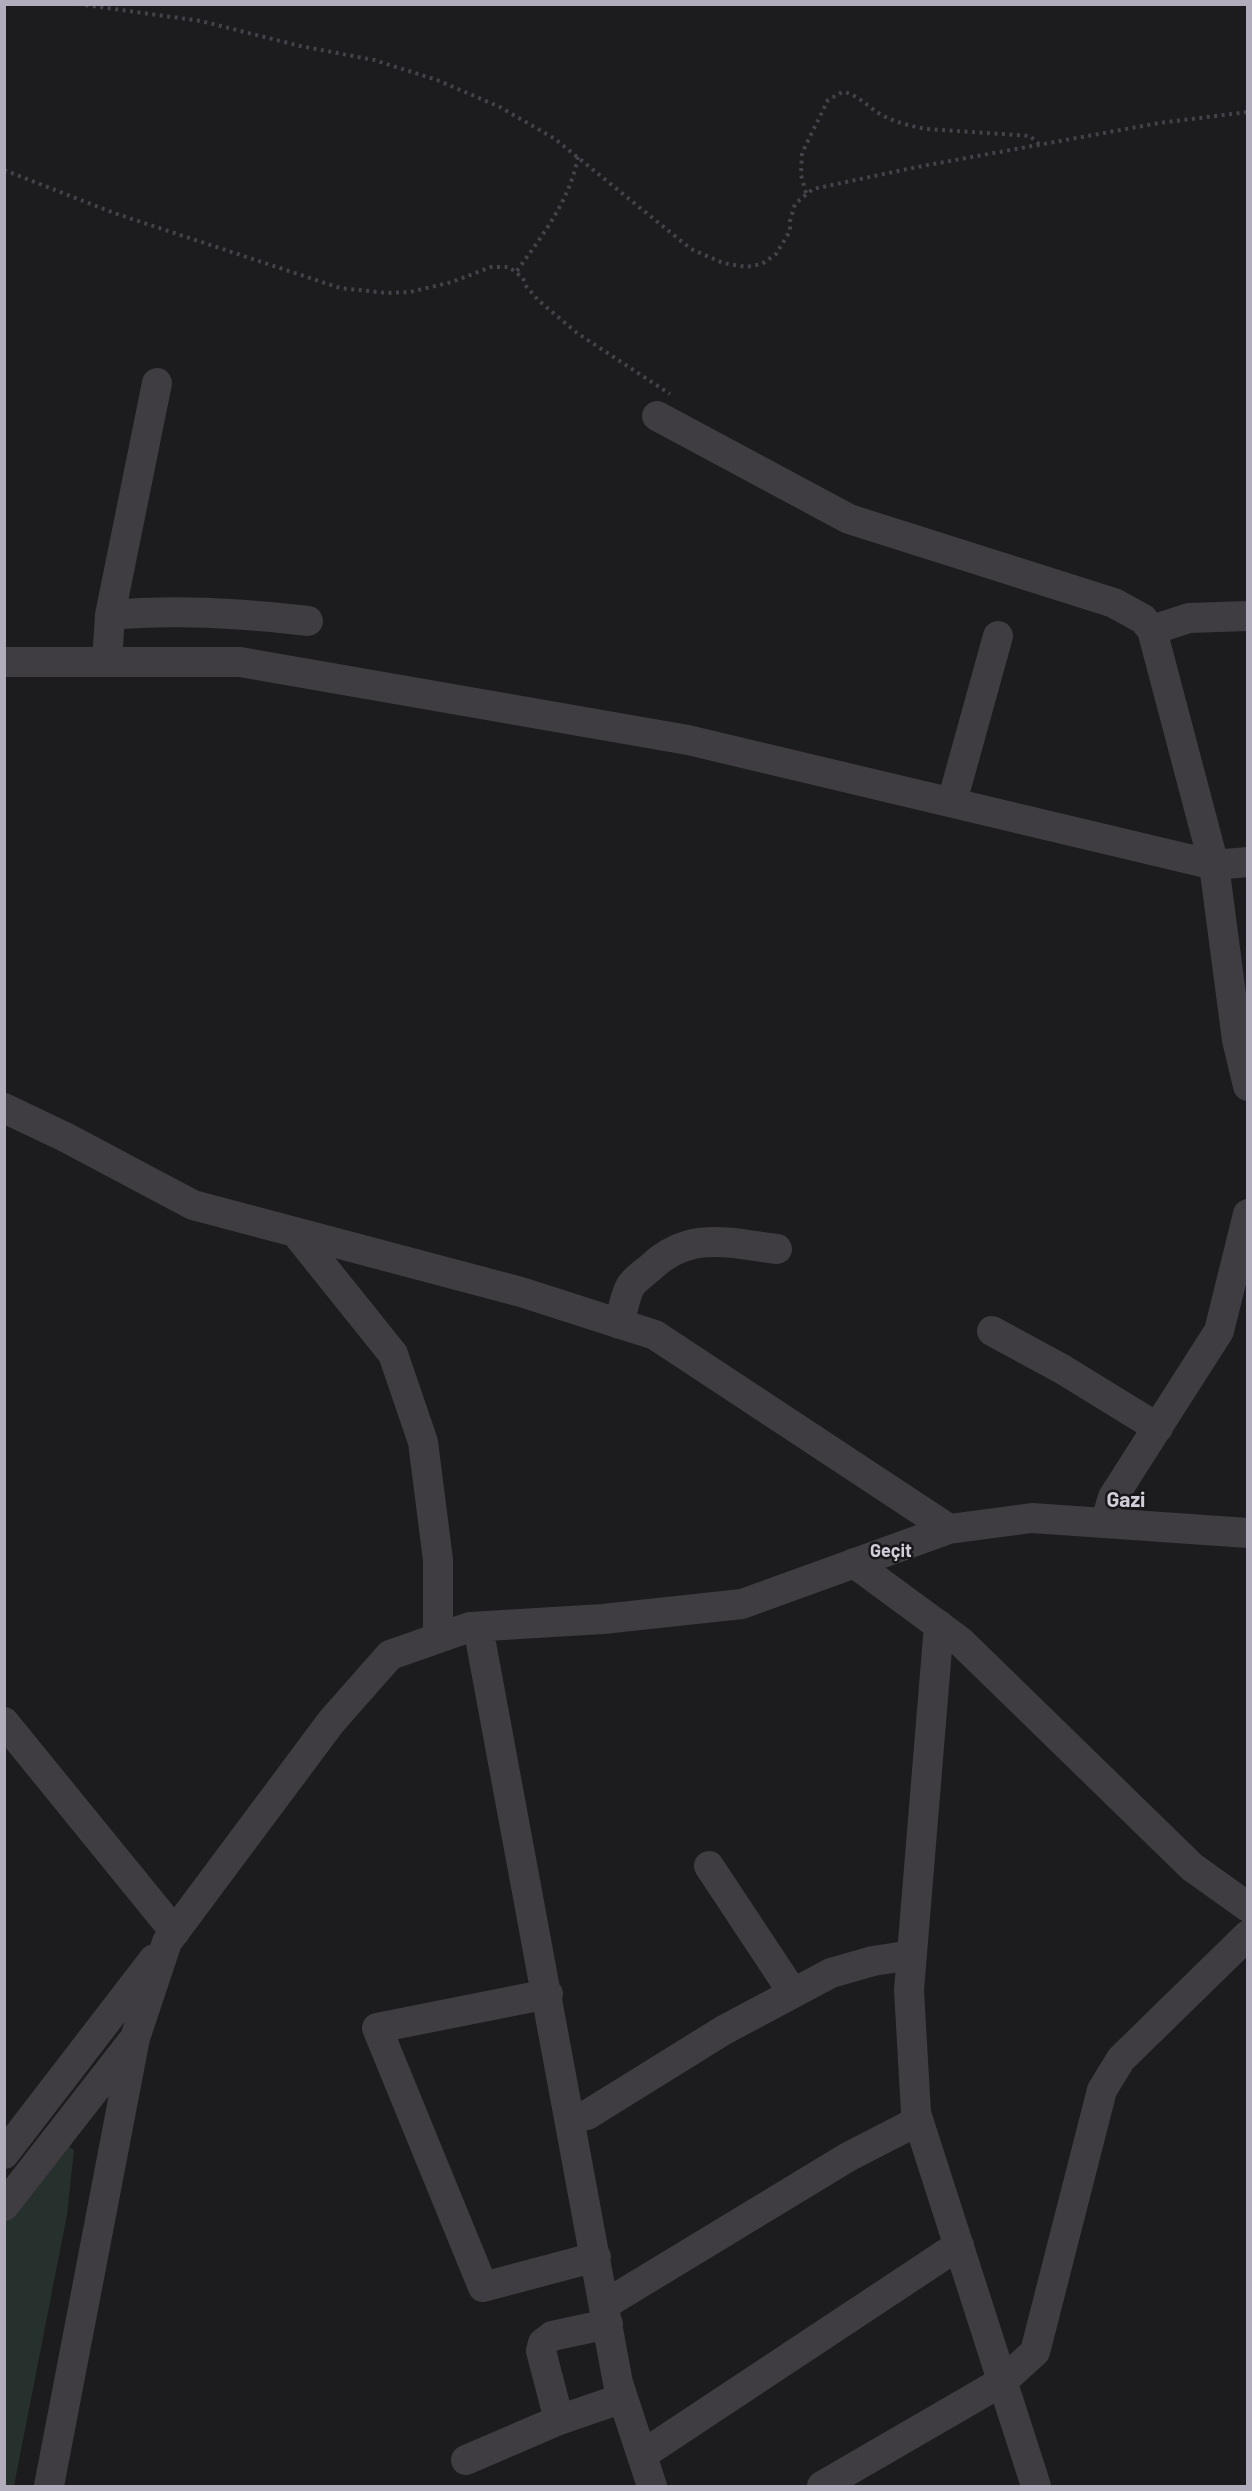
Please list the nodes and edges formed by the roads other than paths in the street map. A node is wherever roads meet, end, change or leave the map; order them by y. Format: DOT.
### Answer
graph roads {
  1 [pos="157,383"];
  2 [pos="668,408"];
  3 [pos="110,615"];
  4 [pos="1248,616"];
  5 [pos="308,621"];
  6 [pos="1152,630"];
  7 [pos="998,636"];
  8 [pos="4,662"];
  9 [pos="107,662"];
  10 [pos="952,802"];
  11 [pos="1248,862"];
  12 [pos="1214,866"];
  13 [pos="1248,1086"];
  14 [pos="4,1108"];
  15 [pos="1248,1214"];
  16 [pos="296,1233"];
  17 [pos="777,1249"];
  18 [pos="619,1324"];
  19 [pos="992,1331"];
  20 [pos="1158,1428"];
  21 [pos="1106,1521"];
  22 [pos="949,1529"];
  23 [pos="1248,1533"];
  24 [pos="854,1563"];
  25 [pos="939,1626"];
  26 [pos="478,1627"];
  27 [pos="438,1638"];
  28 [pos="4,1722"];
  29 [pos="709,1866"];
  30 [pos="1248,1907"];
  31 [pos="1248,1935"];
  32 [pos="171,1937"];
  33 [pos="912,1955"];
  34 [pos="793,1993"];
  35 [pos="548,1994"];
  36 [pos="135,2038"];
  37 [pos="571,2118"];
  38 [pos="918,2121"];
  39 [pos="4,2154"];
  40 [pos="4,2206"];
  41 [pos="959,2245"];
  42 [pos="596,2257"];
  43 [pos="606,2315"];
  44 [pos="1003,2381"];
  45 [pos="623,2398"];
  46 [pos="559,2420"];
  47 [pos="642,2455"];
  48 [pos="466,2460"];
  49 [pos="49,2487"];
  50 [pos="652,2487"];
  51 [pos="822,2487"];
  52 [pos="1036,2487"];
  1 -- 3 [label="street"];
  2 -- 6 [label="street"];
  3 -- 5 [label="street"];
  3 -- 9 [label="street"];
  4 -- 6 [label="street"];
  6 -- 12 [label="street"];
  7 -- 10 [label="street"];
  8 -- 9 [label="street"];
  9 -- 10 [label="street"];
  10 -- 12 [label="street"];
  11 -- 12 [label="street"];
  12 -- 13 [label="street"];
  14 -- 16 [label="street"];
  15 -- 20 [label="street"];
  16 -- 18 [label="street"];
  16 -- 27 [label="street"];
  17 -- 18 [label="street"];
  18 -- 22 [label="street"];
  19 -- 20 [label="street"];
  20 -- 21 [label="street"];
  21 -- 22 [label="street"];
  21 -- 23 [label="street"];
  22 -- 24 [label="street"];
  24 -- 25 [label="street"];
  24 -- 26 [label="street"];
  25 -- 30 [label="street"];
  25 -- 33 [label="street"];
  26 -- 27 [label="street"];
  26 -- 35 [label="street"];
  27 -- 32 [label="street"];
  28 -- 32 [label="street"];
  29 -- 34 [label="street"];
  31 -- 44 [label="street"];
  32 -- 36 [label="street"];
  32 -- 39 [label="street"];
  33 -- 34 [label="street"];
  33 -- 38 [label="street"];
  34 -- 37 [label="street"];
  35 -- 37 [label="street"];
  35 -- 42 [label="street"];
  36 -- 40 [label="street"];
  36 -- 49 [label="street"];
  37 -- 42 [label="street"];
  38 -- 41 [label="street"];
  38 -- 43 [label="street"];
  41 -- 44 [label="street"];
  41 -- 47 [label="street"];
  42 -- 43 [label="street"];
  43 -- 45 [label="street"];
  43 -- 46 [label="street"];
  44 -- 51 [label="street"];
  44 -- 52 [label="street"];
  45 -- 46 [label="street"];
  45 -- 47 [label="street"];
  46 -- 48 [label="street"];
  47 -- 50 [label="street"];
}
